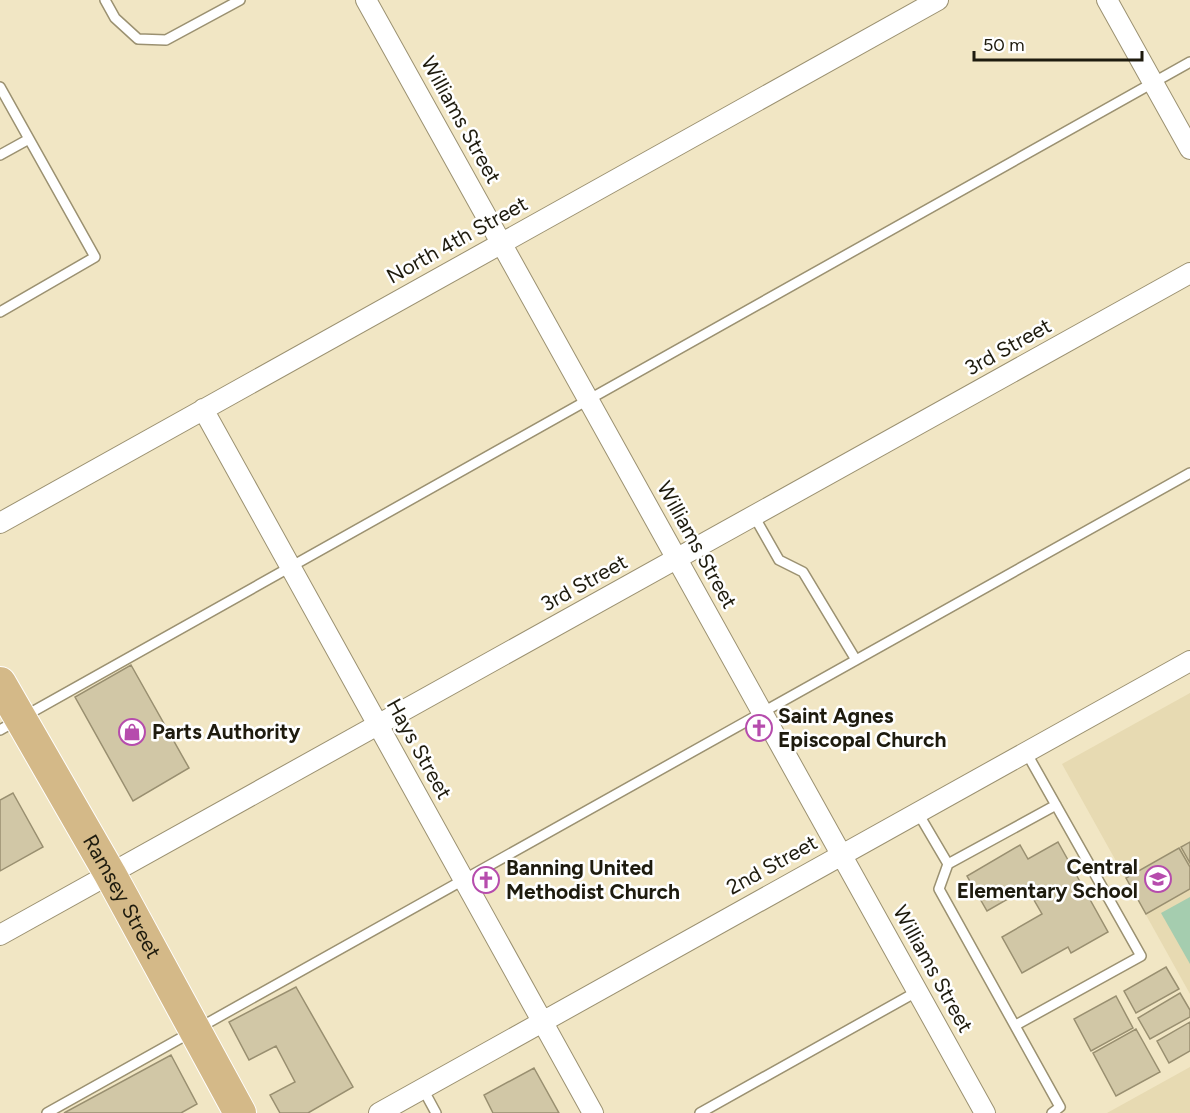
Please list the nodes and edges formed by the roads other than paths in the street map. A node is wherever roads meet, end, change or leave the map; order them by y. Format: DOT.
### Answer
graph roads {
  1 [pos="105,0"];
  2 [pos="240,0"];
  3 [pos="366,0"];
  4 [pos="938,0"];
  5 [pos="1107,0"];
  6 [pos="1190,62"];
  7 [pos="1153,82"];
  8 [pos="0,87"];
  9 [pos="29,139"];
  10 [pos="1190,149"];
  11 [pos="0,155"];
  12 [pos="502,242"];
  13 [pos="1190,273"];
  14 [pos="0,312"];
  15 [pos="589,399"];
  16 [pos="203,409"];
  17 [pos="1190,473"];
  18 [pos="754,516"];
  19 [pos="0,523"];
  20 [pos="678,559"];
  21 [pos="291,567"];
  22 [pos="856,660"];
  23 [pos="1190,661"];
  24 [pos="0,683"];
  25 [pos="763,712"];
  26 [pos="10,724"];
  27 [pos="378,724"];
  28 [pos="1026,752"];
  29 [pos="1056,805"];
  30 [pos="918,813"];
  31 [pos="842,854"];
  32 [pos="948,864"];
  33 [pos="110,874"];
  34 [pos="465,881"];
  35 [pos="0,935"];
  36 [pos="918,991"];
  37 [pos="543,1021"];
  38 [pos="1016,1025"];
  39 [pos="195,1030"];
  40 [pos="423,1089"];
  41 [pos="46,1113"];
  42 [pos="240,1113"];
  43 [pos="379,1113"];
  44 [pos="436,1113"];
  45 [pos="594,1113"];
  46 [pos="700,1113"];
  47 [pos="986,1113"];
  48 [pos="1052,1113"];
  1 -- 2 [label="lane"];
  3 -- 12 [label="street, Williams Street"];
  4 -- 12 [label="street, North 4th Street"];
  5 -- 7 [label="street"];
  6 -- 7 [label="lane"];
  7 -- 10 [label="street"];
  7 -- 15 [label="lane"];
  8 -- 9 [label="lane"];
  9 -- 11 [label="lane"];
  9 -- 14 [label="lane"];
  12 -- 15 [label="street, Williams Street"];
  12 -- 16 [label="street, North 4th Street"];
  13 -- 18 [label="street, 3rd Street"];
  15 -- 20 [label="street, Williams Street"];
  15 -- 21 [label="lane"];
  16 -- 19 [label="street, North 4th Street"];
  16 -- 21 [label="street, Hays Street"];
  17 -- 22 [label="lane"];
  18 -- 20 [label="street, 3rd Street"];
  18 -- 22 [label="lane"];
  20 -- 25 [label="street, Williams Street"];
  20 -- 27 [label="street, 3rd Street"];
  21 -- 26 [label="lane"];
  21 -- 27 [label="street, Hays Street"];
  22 -- 25 [label="lane"];
  23 -- 28 [label="street, 2nd Street"];
  24 -- 26 [label="main road, Ramsey Street"];
  25 -- 31 [label="street, Williams Street"];
  25 -- 34 [label="lane"];
  26 -- 33 [label="main road, Ramsey Street"];
  27 -- 33 [label="street, 3rd Street"];
  27 -- 34 [label="street, Hays Street"];
  28 -- 29 [label="lane"];
  28 -- 30 [label="street, 2nd Street"];
  29 -- 32 [label="lane"];
  29 -- 38 [label="lane"];
  30 -- 31 [label="street, 2nd Street"];
  30 -- 32 [label="lane"];
  31 -- 36 [label="street, Williams Street"];
  31 -- 37 [label="street, 2nd Street"];
  32 -- 38 [label="lane"];
  33 -- 35 [label="street, 3rd Street"];
  33 -- 39 [label="main road, Ramsey Street"];
  34 -- 37 [label="street, Hays Street"];
  34 -- 39 [label="lane"];
  36 -- 46 [label="lane"];
  36 -- 47 [label="street, Williams Street"];
  37 -- 40 [label="street, 2nd Street"];
  37 -- 45 [label="street, Hays Street"];
  38 -- 48 [label="lane"];
  39 -- 41 [label="lane"];
  39 -- 42 [label="main road, Ramsey Street"];
  40 -- 43 [label="street, 2nd Street"];
  40 -- 44 [label="lane"];
}
